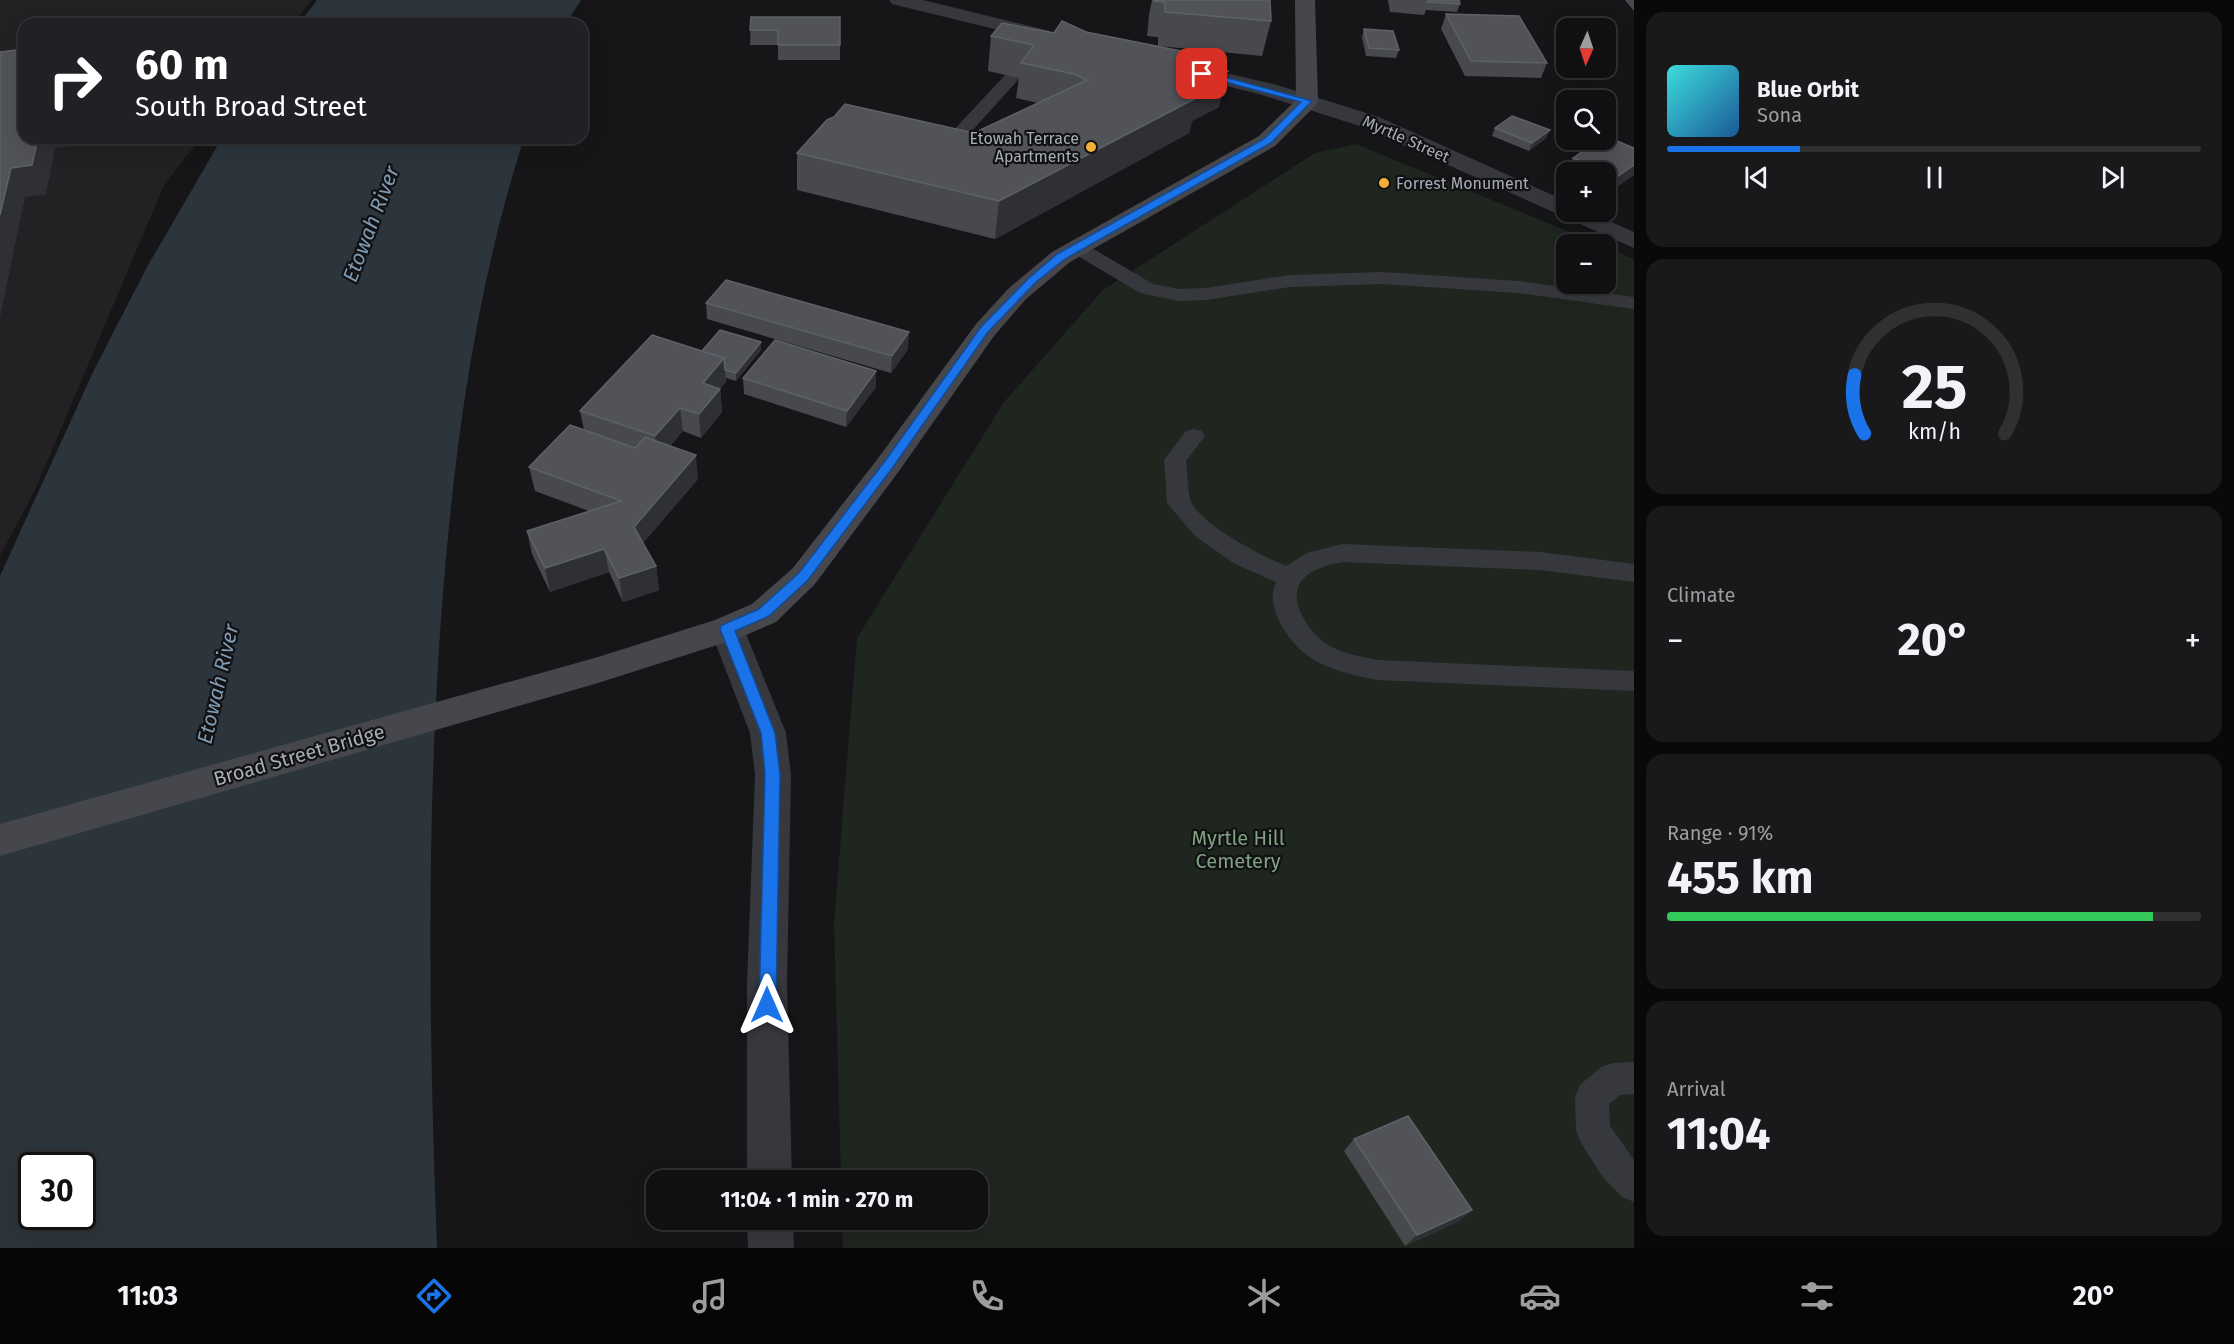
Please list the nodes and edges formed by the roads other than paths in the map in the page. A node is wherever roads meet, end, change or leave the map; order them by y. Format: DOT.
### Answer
graph roads {
  1 [pos="899,0"];
  2 [pos="1305,0"];
  3 [pos="1052,37"];
  4 [pos="1031,54"];
  5 [pos="1169,66"];
  6 [pos="1012,77"];
  7 [pos="1307,101"];
  8 [pos="955,139"];
  9 [pos="1634,241"];
  10 [pos="1078,248"];
  11 [pos="1634,303"];
  12 [pos="1194,436"];
  13 [pos="1634,573"];
  14 [pos="1290,578"];
  15 [pos="727,629"];
  16 [pos="1634,681"];
  17 [pos="0,840"];
  18 [pos="1634,1078"];
  19 [pos="770,1170"];
  20 [pos="1634,1185"];
  21 [pos="770,1230"];
  22 [pos="771,1248"];
  1 -- 3 [label="street"];
  2 -- 7 [label="main road"];
  3 -- 4 [label="lane"];
  5 -- 7 [label="street, Myrtle Street"];
  6 -- 8 [label="lane"];
  7 -- 9 [label="street, Myrtle Street"];
  7 -- 10 [label="main road, Broad Street Bridge"];
  10 -- 11 [label="lane"];
  10 -- 15 [label="main road, Broad Street Bridge"];
  12 -- 14 [label="lane"];
  13 -- 14 [label="lane"];
  14 -- 16 [label="lane"];
  15 -- 17 [label="main road, Broad Street Bridge"];
  15 -- 19 [label="street"];
  18 -- 20 [label="lane"];
  21 -- 22 [label="street"];
}
